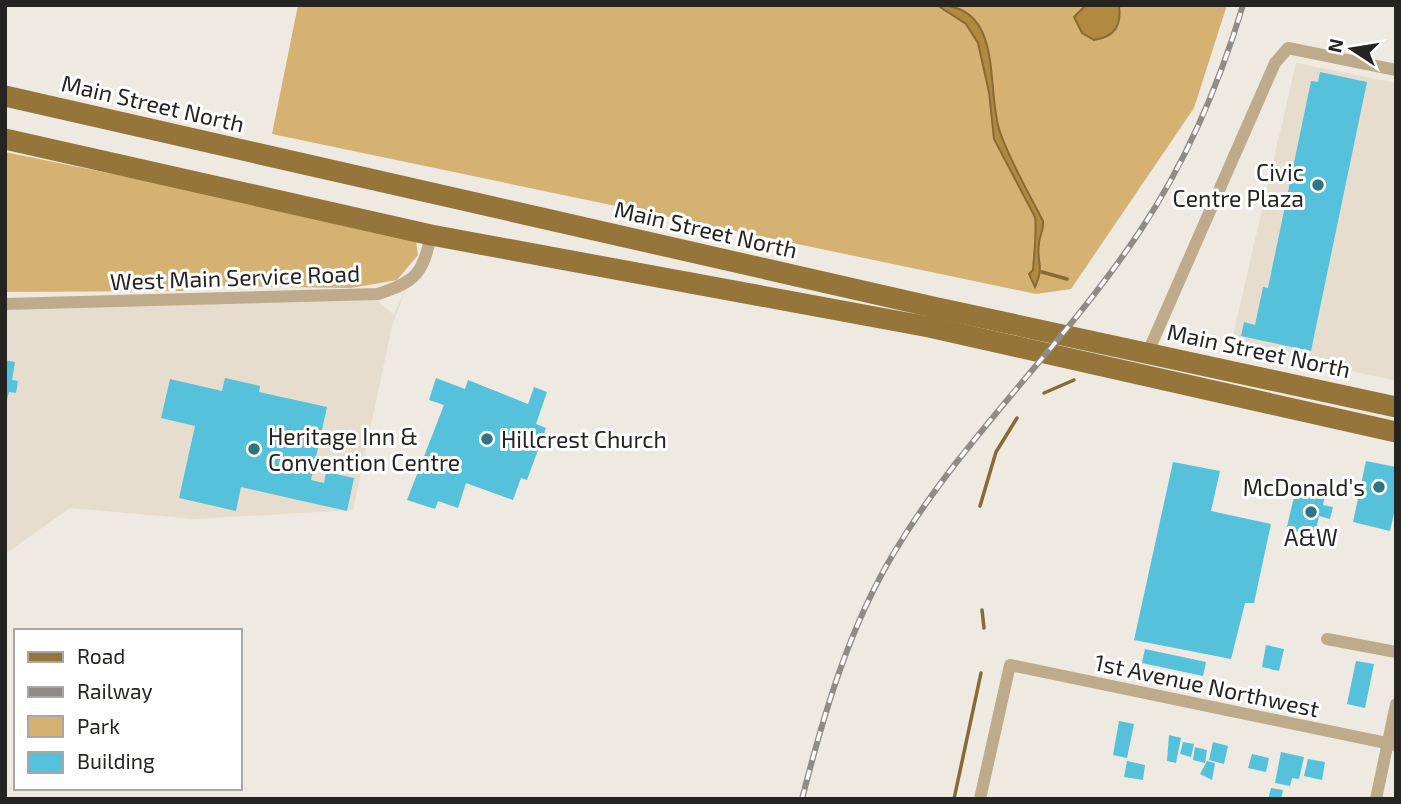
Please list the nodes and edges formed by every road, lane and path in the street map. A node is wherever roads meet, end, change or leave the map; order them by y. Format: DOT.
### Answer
graph roads {
  1 [pos="1396,70"];
  2 [pos="5,96"];
  3 [pos="5,139"];
  4 [pos="431,235"];
  5 [pos="5,304"];
  6 [pos="1148,352"];
  7 [pos="1396,407"];
  8 [pos="1396,432"];
  9 [pos="1326,639"];
  10 [pos="1396,652"];
  11 [pos="1396,704"];
  12 [pos="1391,745"];
  13 [pos="979,799"];
  14 [pos="1376,799"];
  1 -- 6 [label="street"];
  2 -- 6 [label="main road, Main Street North"];
  3 -- 4 [label="main road"];
  4 -- 5 [label="street, West Main Service Road"];
  4 -- 8 [label="main road"];
  6 -- 7 [label="main road, Main Street North"];
  9 -- 10 [label="street"];
  11 -- 12 [label="street"];
  12 -- 13 [label="street, 1st Avenue Northwest"];
  12 -- 14 [label="street"];
}
